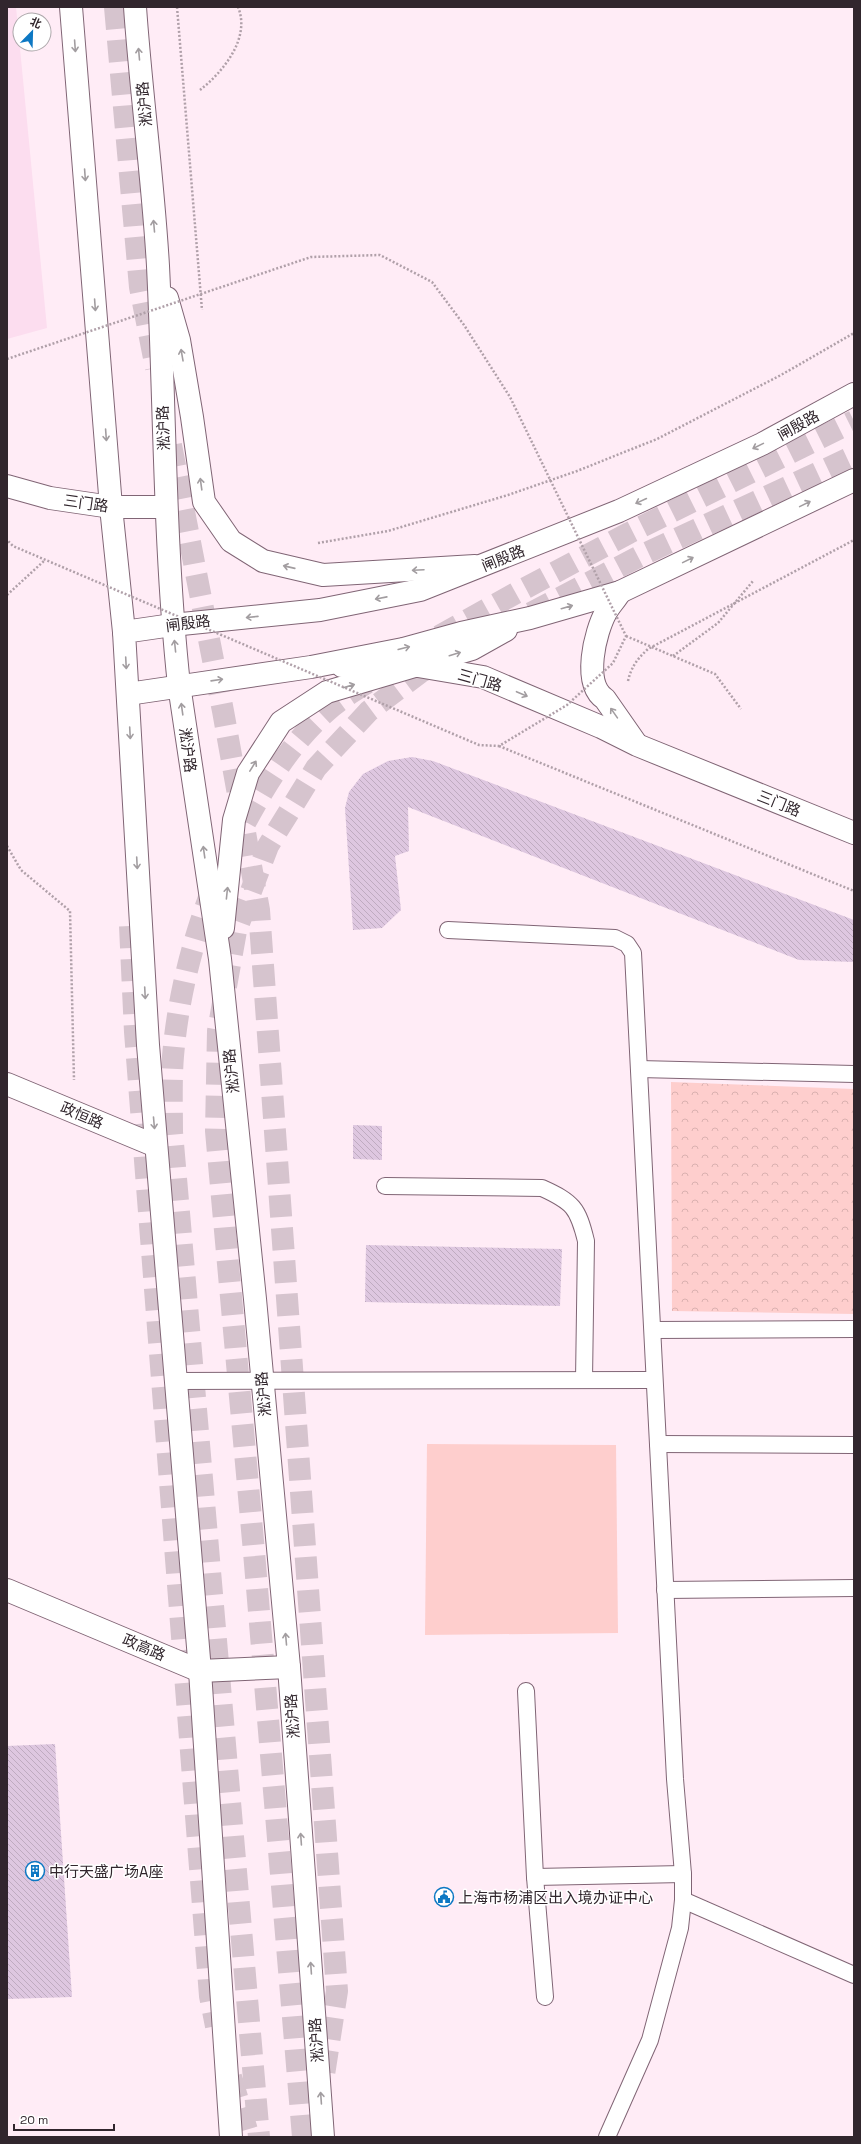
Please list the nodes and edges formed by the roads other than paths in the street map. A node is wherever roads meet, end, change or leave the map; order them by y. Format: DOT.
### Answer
graph roads {
  1 [pos="71,7"];
  2 [pos="135,7"];
  3 [pos="158,265"];
  4 [pos="854,394"];
  5 [pos="854,480"];
  6 [pos="7,486"];
  7 [pos="111,507"];
  8 [pos="166,507"];
  9 [pos="485,566"];
  10 [pos="620,592"];
  11 [pos="530,618"];
  12 [pos="172,625"];
  13 [pos="124,632"];
  14 [pos="418,666"];
  15 [pos="311,667"];
  16 [pos="179,685"];
  17 [pos="128,694"];
  18 [pos="637,745"];
  19 [pos="854,833"];
  20 [pos="448,930"];
  21 [pos="220,959"];
  22 [pos="639,1069"];
  23 [pos="854,1074"];
  24 [pos="7,1084"];
  25 [pos="156,1146"];
  26 [pos="385,1186"];
  27 [pos="854,1328"];
  28 [pos="653,1330"];
  29 [pos="584,1380"];
  30 [pos="654,1380"];
  31 [pos="176,1381"];
  32 [pos="261,1382"];
  33 [pos="658,1444"];
  34 [pos="854,1445"];
  35 [pos="854,1588"];
  36 [pos="7,1590"];
  37 [pos="665,1590"];
  38 [pos="289,1667"];
  39 [pos="200,1671"];
  40 [pos="526,1691"];
  41 [pos="683,1874"];
  42 [pos="535,1877"];
  43 [pos="684,1900"];
  44 [pos="854,1975"];
  45 [pos="545,1997"];
  46 [pos="232,2137"];
  47 [pos="323,2137"];
  48 [pos="607,2137"];
  1 -- 7 [label="main road, one-way"];
  3 -- 2 [label="main road, 淞沪路, one-way"];
  3 -- 8 [label="main road, 淞沪路"];
  9 -- 3 [label="main road, one-way"];
  4 -- 9 [label="main road, 闸殷路, one-way"];
  10 -- 5 [label="main road, one-way"];
  6 -- 7 [label="main road, 三门路"];
  7 -- 8 [label="main road, 三门路"];
  7 -- 13 [label="main road"];
  8 -- 12 [label="main road, 淞沪路"];
  9 -- 12 [label="main road, 闸殷路, one-way"];
  11 -- 10 [label="main road, one-way"];
  18 -- 10 [label="main road, one-way"];
  14 -- 11 [label="main road, one-way"];
  15 -- 11 [label="main road, one-way"];
  12 -- 13 [label="main road, 闸殷路"];
  16 -- 12 [label="main road, 淞沪路, one-way"];
  13 -- 17 [label="main road, one-way"];
  14 -- 15 [label="main road, 三门路"];
  14 -- 18 [label="main road, 三门路, one-way"];
  21 -- 14 [label="main road, one-way"];
  16 -- 15 [label="main road, one-way"];
  16 -- 17 [label="main road"];
  21 -- 16 [label="main road, 淞沪路, one-way"];
  17 -- 25 [label="main road, one-way"];
  18 -- 19 [label="main road, 三门路"];
  20 -- 22 [label="lane"];
  21 -- 32 [label="main road, 淞沪路"];
  22 -- 23 [label="lane"];
  22 -- 28 [label="lane"];
  24 -- 25 [label="main road, 政恒路"];
  25 -- 31 [label="main road"];
  26 -- 29 [label="lane"];
  27 -- 28 [label="lane"];
  28 -- 30 [label="lane"];
  29 -- 30 [label="lane"];
  29 -- 32 [label="lane"];
  30 -- 33 [label="lane"];
  31 -- 32 [label="lane"];
  31 -- 39 [label="main road"];
  38 -- 32 [label="main road, 淞沪路, one-way"];
  33 -- 34 [label="lane"];
  33 -- 37 [label="lane"];
  35 -- 37 [label="lane"];
  36 -- 39 [label="main road, 政高路"];
  37 -- 41 [label="lane"];
  38 -- 39 [label="main road, 政高路"];
  47 -- 38 [label="main road, 淞沪路, one-way"];
  39 -- 46 [label="main road"];
  40 -- 42 [label="lane"];
  41 -- 42 [label="lane"];
  41 -- 43 [label="lane"];
  42 -- 45 [label="lane"];
  43 -- 44 [label="lane"];
  43 -- 48 [label="lane"];
}
